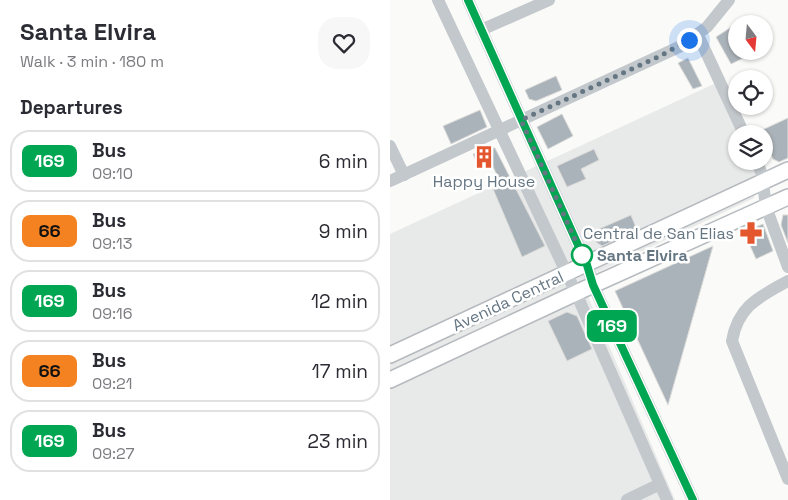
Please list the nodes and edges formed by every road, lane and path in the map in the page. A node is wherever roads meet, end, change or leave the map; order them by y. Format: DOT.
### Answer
graph roads {
  1 [pos="438,0"];
  2 [pos="468,0"];
  3 [pos="549,0"];
  4 [pos="729,0"];
  5 [pos="482,30"];
  6 [pos="698,35"];
  7 [pos="521,120"];
  8 [pos="740,125"];
  9 [pos="499,130"];
  10 [pos="390,146"];
  11 [pos="759,170"];
  12 [pos="788,170"];
  13 [pos="404,175"];
  14 [pos="390,181"];
  15 [pos="762,183"];
  16 [pos="788,197"];
  17 [pos="766,207"];
  18 [pos="587,265"];
  19 [pos="788,267"];
  20 [pos="567,274"];
  21 [pos="788,281"];
  22 [pos="593,285"];
  23 [pos="576,293"];
  24 [pos="390,355"];
  25 [pos="390,380"];
  26 [pos="788,479"];
  27 [pos="660,484"];
  28 [pos="627,500"];
  29 [pos="667,500"];
  30 [pos="693,500"];
  1 -- 9 [label="street"];
  2 -- 5 [label="street"];
  3 -- 5 [label="street"];
  4 -- 6 [label="street"];
  5 -- 7 [label="street"];
  6 -- 7 [label="street"];
  6 -- 8 [label="street"];
  7 -- 9 [label="street"];
  7 -- 18 [label="street"];
  9 -- 13 [label="street"];
  9 -- 20 [label="street"];
  10 -- 13 [label="street"];
  11 -- 15 [label="street"];
  12 -- 15 [label="main road, Avenida Central"];
  13 -- 14 [label="street"];
  15 -- 17 [label="street"];
  15 -- 18 [label="main road, Avenida Central"];
  16 -- 17 [label="main road, Avenida Central"];
  17 -- 19 [label="street"];
  17 -- 22 [label="main road, Avenida Central"];
  18 -- 20 [label="main road, Avenida Central"];
  18 -- 22 [label="street"];
  20 -- 23 [label="street"];
  20 -- 24 [label="main road, Avenida Central"];
  21 -- 26 [label="street"];
  22 -- 23 [label="main road, Avenida Central"];
  22 -- 30 [label="street"];
  23 -- 25 [label="main road, Avenida Central"];
  23 -- 27 [label="street"];
  27 -- 28 [label="street"];
  27 -- 29 [label="street"];
}
